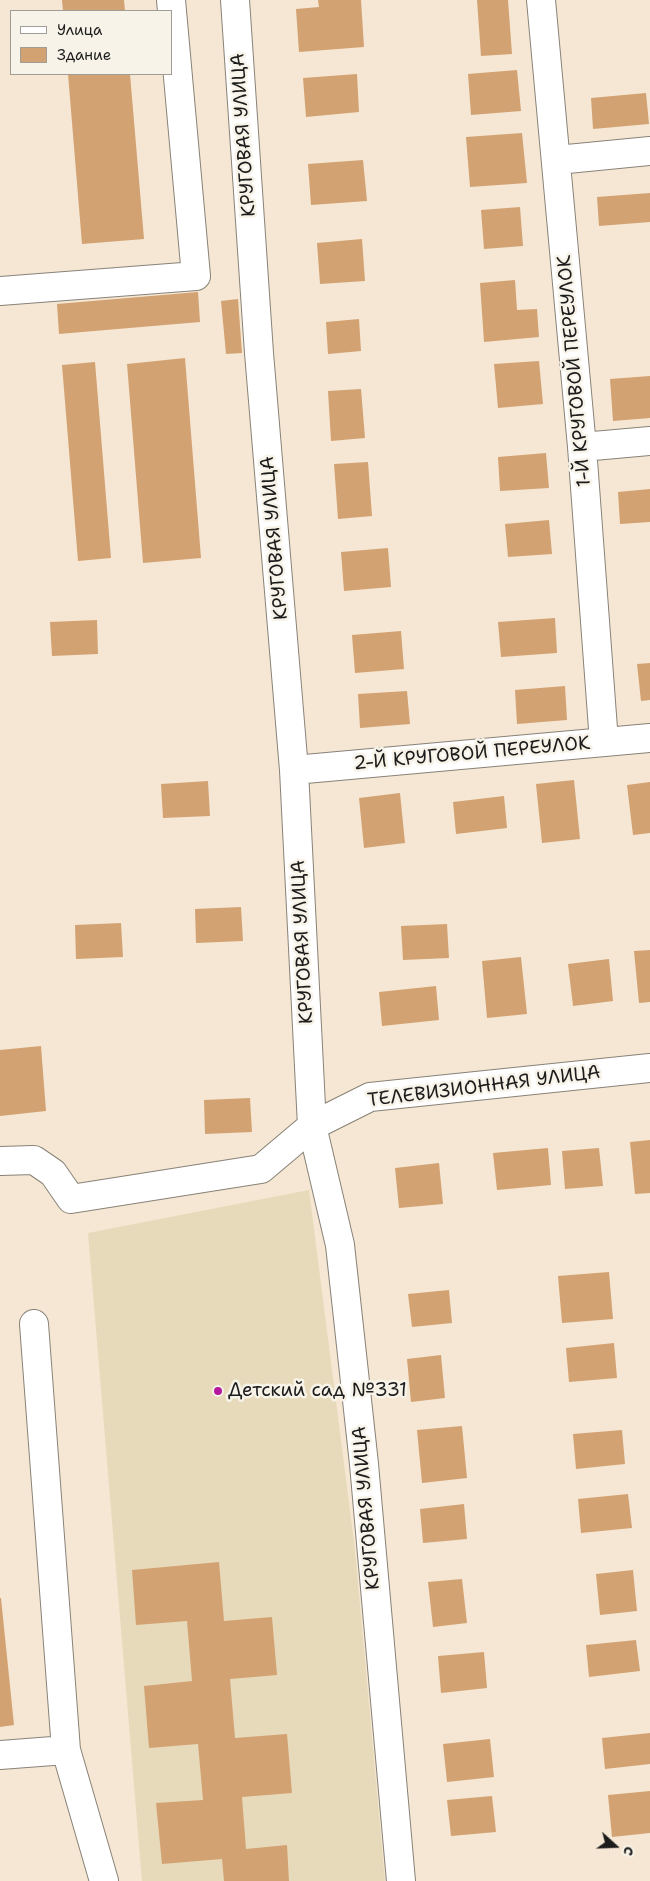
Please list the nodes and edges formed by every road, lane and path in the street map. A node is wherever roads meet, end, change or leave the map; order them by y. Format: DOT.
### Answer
graph roads {
  1 [pos="235,0"];
  2 [pos="541,0"];
  3 [pos="172,11"];
  4 [pos="650,151"];
  5 [pos="557,160"];
  6 [pos="0,291"];
  7 [pos="650,441"];
  8 [pos="582,447"];
  9 [pos="650,738"];
  10 [pos="604,742"];
  11 [pos="294,770"];
  12 [pos="650,1068"];
  13 [pos="312,1126"];
  14 [pos="0,1161"];
  15 [pos="34,1324"];
  16 [pos="66,1750"];
  17 [pos="0,1754"];
  18 [pos="104,1881"];
  19 [pos="401,1881"];
  1 -- 11 [label="street, КРУГОВАЯ УЛИЦА"];
  2 -- 5 [label="street, 1-Й КРУГОВОЙ ПЕРЕУЛОК"];
  3 -- 6 [label="street"];
  4 -- 5 [label="street"];
  5 -- 8 [label="street, 1-Й КРУГОВОЙ ПЕРЕУЛОК"];
  7 -- 8 [label="street"];
  8 -- 10 [label="street, 1-Й КРУГОВОЙ ПЕРЕУЛОК"];
  9 -- 10 [label="street, 2-Й КРУГОВОЙ ПЕРЕУЛОК"];
  10 -- 11 [label="street, 2-Й КРУГОВОЙ ПЕРЕУЛОК"];
  11 -- 13 [label="street, КРУГОВАЯ УЛИЦА"];
  12 -- 13 [label="street, ТЕЛЕВИЗИОННАЯ УЛИЦА"];
  13 -- 14 [label="street, ТЕЛЕВИЗИОННАЯ УЛИЦА"];
  13 -- 19 [label="street, КРУГОВАЯ УЛИЦА"];
  15 -- 16 [label="street"];
  16 -- 17 [label="street"];
  16 -- 18 [label="street"];
}
